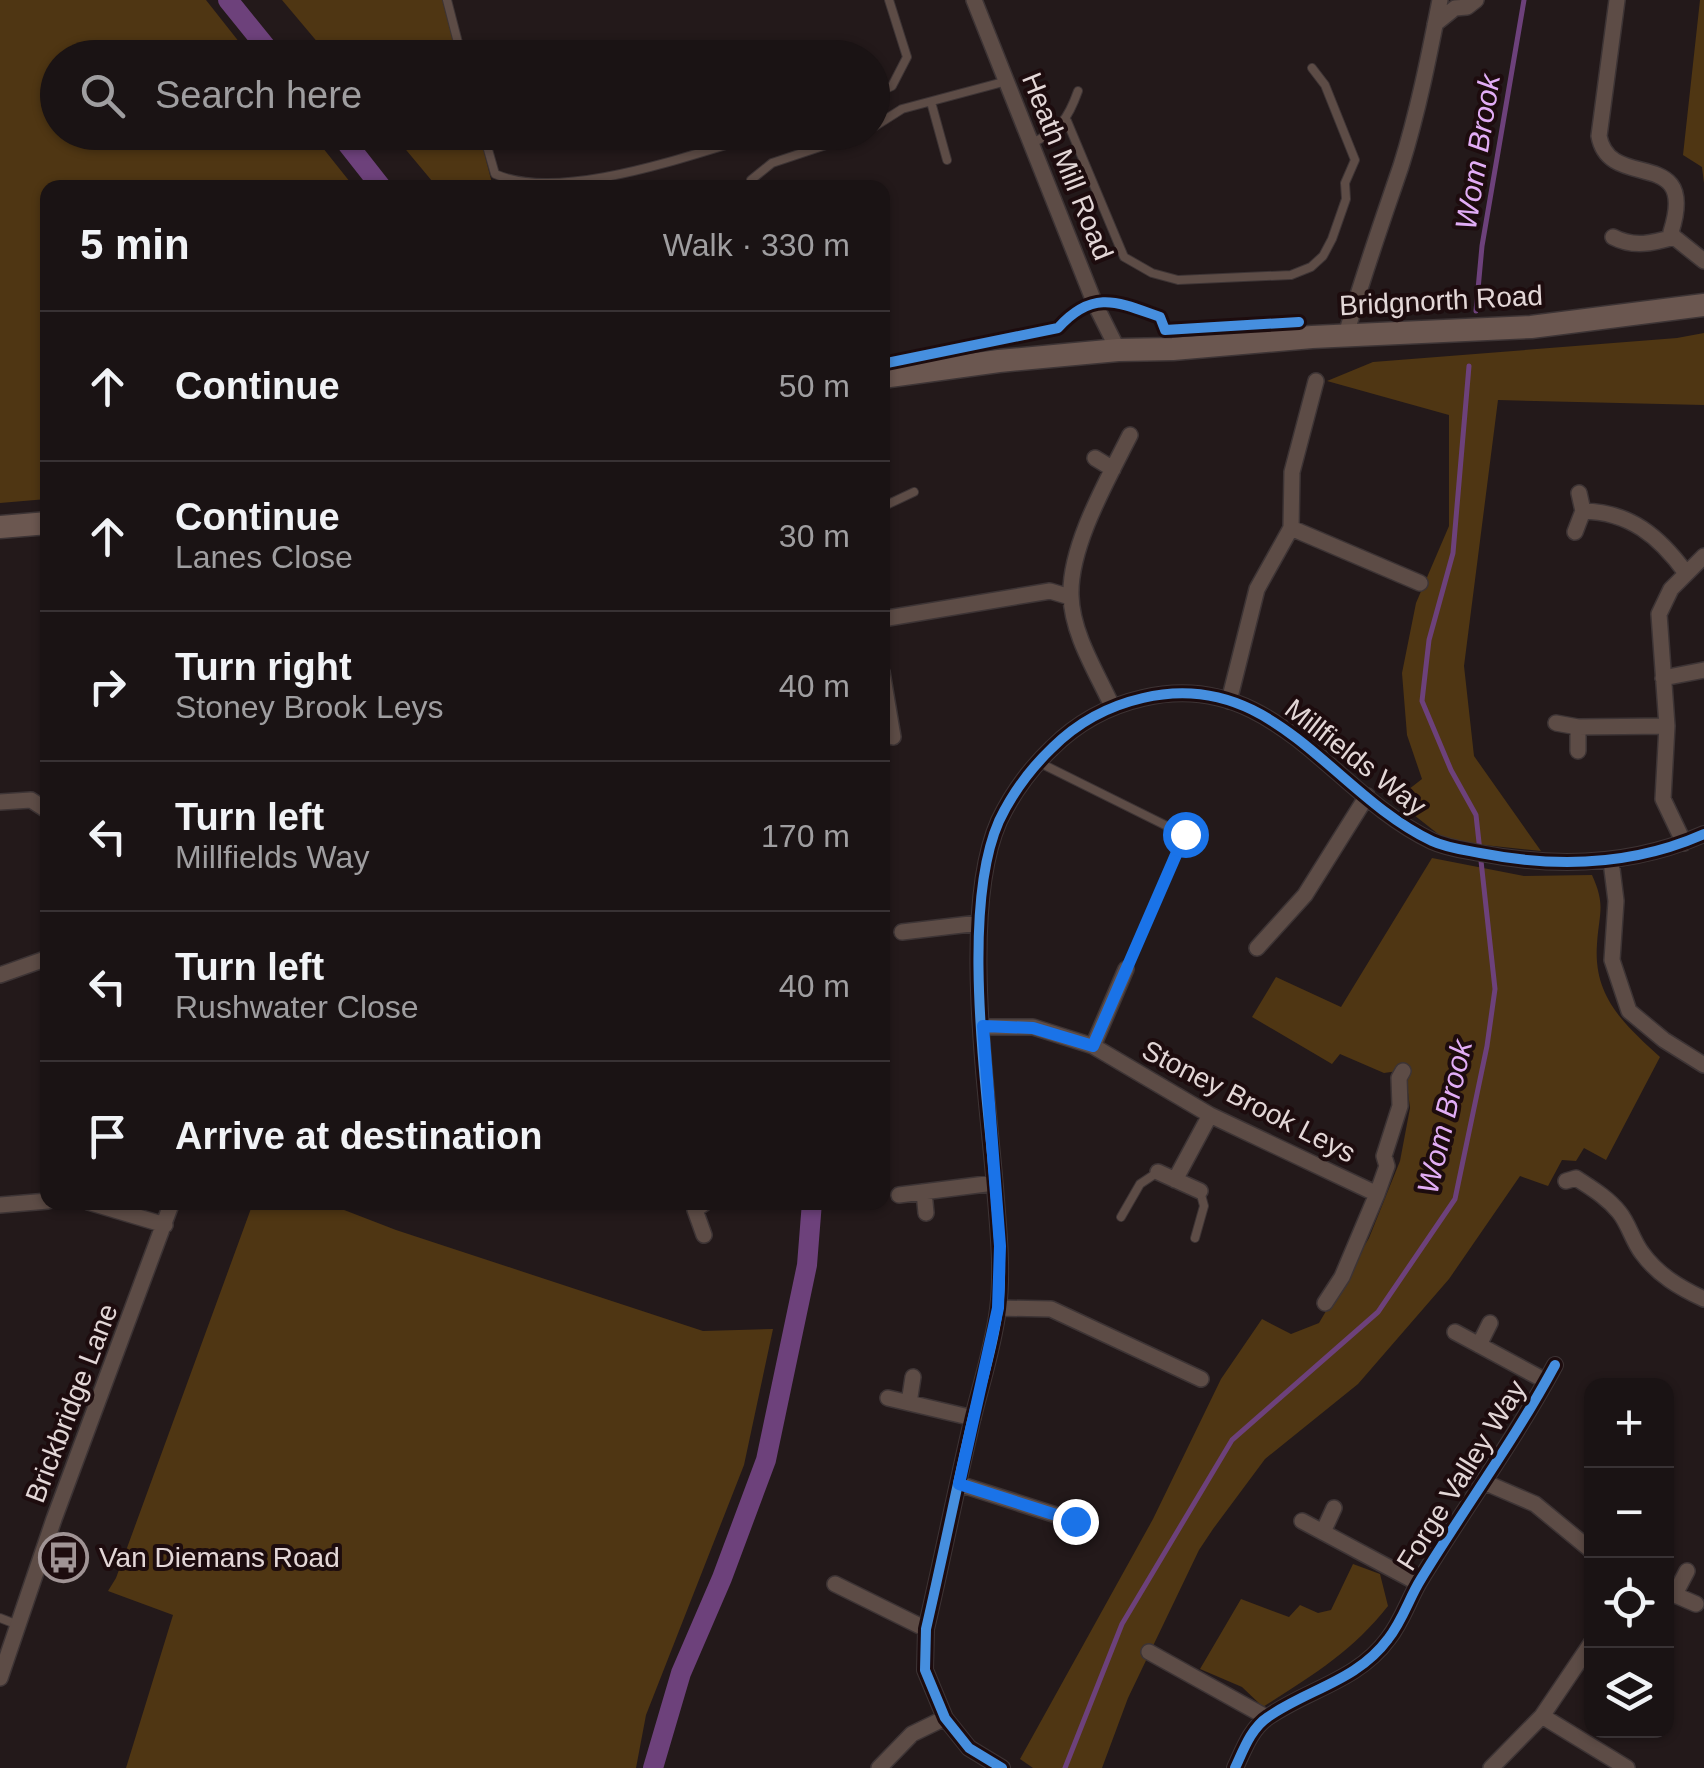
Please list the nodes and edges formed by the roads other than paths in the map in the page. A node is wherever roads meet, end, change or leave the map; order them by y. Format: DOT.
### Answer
graph roads {
  1 [pos="447,0"];
  2 [pos="889,0"];
  3 [pos="974,0"];
  4 [pos="1440,0"];
  5 [pos="1476,0"];
  6 [pos="1617,0"];
  7 [pos="1435,24"];
  8 [pos="457,40"];
  9 [pos="1312,68"];
  10 [pos="1007,81"];
  11 [pos="890,87"];
  12 [pos="1078,91"];
  13 [pos="932,102"];
  14 [pos="890,117"];
  15 [pos="1067,121"];
  16 [pos="1032,143"];
  17 [pos="488,150"];
  18 [pos="703,150"];
  19 [pos="811,150"];
  20 [pos="947,160"];
  21 [pos="514,180"];
  22 [pos="586,180"];
  23 [pos="751,180"];
  24 [pos="1613,236"];
  25 [pos="1674,238"];
  26 [pos="1704,262"];
  27 [pos="1704,304"];
  28 [pos="1346,335"];
  29 [pos="1118,350"];
  30 [pos="890,377"];
  31 [pos="1316,381"];
  32 [pos="1130,435"];
  33 [pos="1094,458"];
  34 [pos="1113,470"];
  35 [pos="914,492"];
  36 [pos="1579,492"];
  37 [pos="890,503"];
  38 [pos="1583,511"];
  39 [pos="40,524"];
  40 [pos="0,527"];
  41 [pos="1291,528"];
  42 [pos="1575,532"];
  43 [pos="1704,556"];
  44 [pos="1686,573"];
  45 [pos="1420,583"];
  46 [pos="1070,597"];
  47 [pos="890,618"];
  48 [pos="1704,670"];
  49 [pos="1663,678"];
  50 [pos="1229,700"];
  51 [pos="1112,706"];
  52 [pos="890,715"];
  53 [pos="1556,723"];
  54 [pos="1667,726"];
  55 [pos="1578,727"];
  56 [pos="894,737"];
  57 [pos="1578,751"];
  58 [pos="1038,762"];
  59 [pos="1367,796"];
  60 [pos="0,802"];
  61 [pos="40,806"];
  62 [pos="1704,834"];
  63 [pos="1684,843"];
  64 [pos="1612,862"];
  65 [pos="979,923"];
  66 [pos="902,932"];
  67 [pos="1257,948"];
  68 [pos="40,961"];
  69 [pos="1126,969"];
  70 [pos="0,976"];
  71 [pos="983,1026"];
  72 [pos="1093,1046"];
  73 [pos="1704,1065"];
  74 [pos="1403,1071"];
  75 [pos="1210,1114"];
  76 [pos="1158,1172"];
  77 [pos="1175,1180"];
  78 [pos="1566,1182"];
  79 [pos="994,1183"];
  80 [pos="924,1192"];
  81 [pos="1200,1192"];
  82 [pos="899,1195"];
  83 [pos="1384,1198"];
  84 [pos="40,1202"];
  85 [pos="0,1205"];
  86 [pos="114,1210"];
  87 [pos="169,1210"];
  88 [pos="695,1210"];
  89 [pos="926,1213"];
  90 [pos="1122,1217"];
  91 [pos="164,1225"];
  92 [pos="704,1235"];
  93 [pos="1195,1238"];
  94 [pos="1704,1299"];
  95 [pos="1325,1302"];
  96 [pos="998,1308"];
  97 [pos="1490,1323"];
  98 [pos="1456,1332"];
  99 [pos="1479,1345"];
  100 [pos="1555,1365"];
  101 [pos="913,1377"];
  102 [pos="1200,1378"];
  103 [pos="1546,1381"];
  104 [pos="888,1398"];
  105 [pos="909,1403"];
  106 [pos="973,1418"];
  107 [pos="1484,1482"];
  108 [pos="959,1484"];
  109 [pos="1334,1508"];
  110 [pos="1302,1520"];
  111 [pos="1075,1521"];
  112 [pos="1323,1532"];
  113 [pos="1584,1544"];
  114 [pos="1687,1571"];
  115 [pos="867,1580"];
  116 [pos="835,1584"];
  117 [pos="1418,1584"];
  118 [pos="1674,1587"];
  119 [pos="1674,1593"];
  120 [pos="860,1596"];
  121 [pos="1696,1604"];
  122 [pos="0,1618"];
  123 [pos="18,1625"];
  124 [pos="926,1629"];
  125 [pos="1588,1648"];
  126 [pos="1149,1652"];
  127 [pos="0,1678"];
  128 [pos="1542,1716"];
  129 [pos="945,1718"];
  130 [pos="1266,1718"];
  131 [pos="879,1768"];
  132 [pos="1002,1768"];
  133 [pos="1235,1768"];
  134 [pos="1491,1768"];
  135 [pos="1627,1768"];
  1 -- 8 [label="lane"];
  2 -- 11 [label="lane"];
  3 -- 10 [label="street, Heath Mill Road"];
  4 -- 7 [label="street"];
  5 -- 7 [label="street"];
  6 -- 25 [label="street"];
  7 -- 28 [label="street"];
  9 -- 15 [label="lane"];
  10 -- 13 [label="lane"];
  10 -- 16 [label="street, Heath Mill Road"];
  12 -- 15 [label="lane"];
  13 -- 14 [label="lane"];
  13 -- 20 [label="lane"];
  15 -- 16 [label="lane"];
  16 -- 29 [label="street, Heath Mill Road"];
  17 -- 21 [label="lane"];
  18 -- 22 [label="lane"];
  19 -- 23 [label="lane"];
  24 -- 25 [label="street"];
  25 -- 26 [label="street"];
  27 -- 28 [label="main road, Bridgnorth Road"];
  28 -- 29 [label="main road, Bridgnorth Road"];
  29 -- 30 [label="main road, Bridgnorth Road"];
  31 -- 41 [label="street"];
  32 -- 34 [label="street"];
  33 -- 34 [label="street"];
  34 -- 46 [label="street"];
  35 -- 37 [label="lane"];
  36 -- 38 [label="street"];
  38 -- 42 [label="street"];
  38 -- 44 [label="street"];
  39 -- 40 [label="main road"];
  41 -- 45 [label="street"];
  41 -- 50 [label="street"];
  43 -- 44 [label="street"];
  44 -- 49 [label="street"];
  46 -- 47 [label="street"];
  46 -- 51 [label="street"];
  48 -- 49 [label="street"];
  49 -- 54 [label="street"];
  50 -- 51 [label="street, Millfields Way"];
  50 -- 59 [label="street, Millfields Way"];
  51 -- 58 [label="street, Millfields Way"];
  52 -- 56 [label="street"];
  53 -- 55 [label="street"];
  54 -- 55 [label="street"];
  54 -- 63 [label="street"];
  55 -- 57 [label="street"];
  58 -- 65 [label="street, Millfields Way"];
  58 -- 69 [label="lane"];
  59 -- 64 [label="street, Millfields Way"];
  59 -- 67 [label="street"];
  60 -- 61 [label="street"];
  62 -- 63 [label="street, Millfields Way"];
  63 -- 64 [label="street, Millfields Way"];
  64 -- 73 [label="street"];
  65 -- 66 [label="street"];
  65 -- 71 [label="street, Millfields Way"];
  68 -- 70 [label="street"];
  69 -- 72 [label="street"];
  71 -- 72 [label="street, Stoney Brook Leys"];
  71 -- 79 [label="street, Millfields Way"];
  72 -- 75 [label="street, Stoney Brook Leys"];
  74 -- 83 [label="street, Stoney Brook Leys"];
  75 -- 77 [label="street"];
  75 -- 83 [label="street, Stoney Brook Leys"];
  76 -- 77 [label="street"];
  76 -- 90 [label="lane"];
  77 -- 81 [label="street"];
  78 -- 94 [label="street"];
  79 -- 80 [label="street"];
  79 -- 96 [label="street, Millfields Way"];
  80 -- 82 [label="street"];
  80 -- 89 [label="street"];
  81 -- 93 [label="lane"];
  83 -- 95 [label="street, Stoney Brook Leys"];
  84 -- 85 [label="street"];
  86 -- 91 [label="street"];
  87 -- 91 [label="street, Brickbridge Lane"];
  88 -- 92 [label="street"];
  91 -- 123 [label="street, Brickbridge Lane"];
  96 -- 102 [label="street"];
  96 -- 106 [label="street, Millfields Way"];
  97 -- 99 [label="street"];
  98 -- 99 [label="street"];
  99 -- 103 [label="street"];
  100 -- 103 [label="street, Forge Valley Way"];
  101 -- 105 [label="street"];
  103 -- 107 [label="street, Forge Valley Way"];
  104 -- 105 [label="street"];
  105 -- 106 [label="street"];
  106 -- 108 [label="street, Millfields Way"];
  107 -- 113 [label="street, Forge Valley Way"];
  107 -- 117 [label="street, Forge Valley Way"];
  108 -- 111 [label="street"];
  108 -- 124 [label="street, Millfields Way"];
  109 -- 112 [label="street"];
  110 -- 112 [label="street"];
  112 -- 117 [label="street"];
  114 -- 118 [label="street"];
  115 -- 120 [label="street"];
  116 -- 120 [label="street"];
  117 -- 130 [label="street, Forge Valley Way"];
  119 -- 121 [label="street"];
  120 -- 124 [label="street"];
  122 -- 123 [label="lane"];
  123 -- 127 [label="street, Brickbridge Lane"];
  124 -- 129 [label="street, Millfields Way"];
  125 -- 128 [label="street"];
  126 -- 130 [label="street"];
  128 -- 134 [label="street"];
  128 -- 135 [label="street"];
  129 -- 131 [label="street"];
  129 -- 132 [label="street, Millfields Way"];
  130 -- 133 [label="street"];
}
